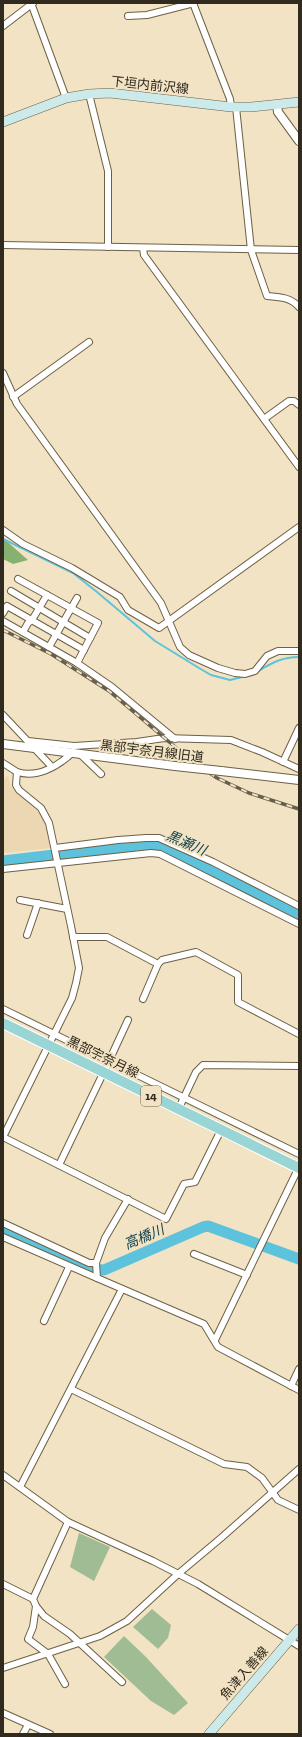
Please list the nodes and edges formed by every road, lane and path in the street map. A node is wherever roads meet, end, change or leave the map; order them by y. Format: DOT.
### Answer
graph roads {
  1 [pos="32,3"];
  2 [pos="194,3"];
  3 [pos="128,16"];
  4 [pos="3,26"];
  5 [pos="89,94"];
  6 [pos="66,98"];
  7 [pos="299,102"];
  8 [pos="277,105"];
  9 [pos="233,107"];
  10 [pos="3,122"];
  11 [pos="299,141"];
  12 [pos="3,245"];
  13 [pos="108,247"];
  14 [pos="143,248"];
  15 [pos="251,250"];
  16 [pos="299,250"];
  17 [pos="299,307"];
  18 [pos="89,342"];
  19 [pos="3,373"];
  20 [pos="13,397"];
  21 [pos="299,404"];
  22 [pos="264,418"];
  23 [pos="299,467"];
  24 [pos="299,527"];
  25 [pos="3,530"];
  26 [pos="18,579"];
  27 [pos="11,591"];
  28 [pos="47,595"];
  29 [pos="77,598"];
  30 [pos="40,608"];
  31 [pos="71,608"];
  32 [pos="3,613"];
  33 [pos="32,620"];
  34 [pos="3,621"];
  35 [pos="63,622"];
  36 [pos="168,622"];
  37 [pos="22,632"];
  38 [pos="56,634"];
  39 [pos="90,638"];
  40 [pos="50,647"];
  41 [pos="84,650"];
  42 [pos="299,651"];
  43 [pos="77,663"];
  44 [pos="3,715"];
  45 [pos="299,728"];
  46 [pos="175,739"];
  47 [pos="28,741"];
  48 [pos="3,744"];
  49 [pos="35,748"];
  50 [pos="76,753"];
  51 [pos="283,762"];
  52 [pos="3,763"];
  53 [pos="52,768"];
  54 [pos="299,769"];
  55 [pos="17,772"];
  56 [pos="101,774"];
  57 [pos="299,780"];
  58 [pos="55,849"];
  59 [pos="58,862"];
  60 [pos="3,869"];
  61 [pos="20,900"];
  62 [pos="38,903"];
  63 [pos="299,906"];
  64 [pos="67,909"];
  65 [pos="299,924"];
  66 [pos="27,935"];
  67 [pos="73,937"];
  68 [pos="158,964"];
  69 [pos="143,999"];
  70 [pos="3,1009"];
  71 [pos="128,1020"];
  72 [pos="3,1023"];
  73 [pos="54,1034"];
  74 [pos="299,1034"];
  75 [pos="48,1046"];
  76 [pos="109,1060"];
  77 [pos="299,1066"];
  78 [pos="104,1072"];
  79 [pos="184,1098"];
  80 [pos="178,1110"];
  81 [pos="221,1130"];
  82 [pos="3,1137"];
  83 [pos="299,1154"];
  84 [pos="59,1165"];
  85 [pos="299,1168"];
  86 [pos="128,1199"];
  87 [pos="3,1223"];
  88 [pos="3,1237"];
  89 [pos="194,1254"];
  90 [pos="96,1263"];
  91 [pos="69,1267"];
  92 [pos="248,1275"];
  93 [pos="97,1278"];
  94 [pos="122,1289"];
  95 [pos="44,1321"];
  96 [pos="215,1340"];
  97 [pos="299,1369"];
  98 [pos="291,1386"];
  99 [pos="71,1389"];
  100 [pos="299,1390"];
  101 [pos="299,1469"];
  102 [pos="3,1475"];
  103 [pos="20,1487"];
  104 [pos="273,1492"];
  105 [pos="299,1510"];
  106 [pos="68,1522"];
  107 [pos="178,1574"];
  108 [pos="3,1584"];
  109 [pos="33,1599"];
  110 [pos="36,1606"];
  111 [pos="299,1629"];
  112 [pos="290,1640"];
  113 [pos="81,1644"];
  114 [pos="299,1646"];
  115 [pos="48,1654"];
  116 [pos="3,1668"];
  117 [pos="122,1682"];
  118 [pos="65,1684"];
  119 [pos="3,1714"];
  120 [pos="28,1725"];
  121 [pos="24,1734"];
  122 [pos="50,1734"];
  123 [pos="209,1734"];
  1 -- 4 [label="street"];
  1 -- 6 [label="street"];
  2 -- 3 [label="street"];
  2 -- 9 [label="street"];
  5 -- 6 [label="main road, 下垣内前沢線"];
  5 -- 9 [label="main road, 下垣内前沢線"];
  5 -- 13 [label="street"];
  6 -- 10 [label="main road, 下垣内前沢線"];
  7 -- 8 [label="main road, 下垣内前沢線"];
  8 -- 9 [label="main road, 下垣内前沢線"];
  8 -- 11 [label="street"];
  9 -- 15 [label="street"];
  12 -- 13 [label="street"];
  13 -- 14 [label="street"];
  14 -- 15 [label="street"];
  14 -- 22 [label="street"];
  15 -- 16 [label="street"];
  15 -- 17 [label="street"];
  18 -- 20 [label="street"];
  19 -- 20 [label="street"];
  20 -- 36 [label="street"];
  21 -- 22 [label="street"];
  22 -- 23 [label="street"];
  24 -- 36 [label="street"];
  25 -- 36 [label="street"];
  26 -- 28 [label="street"];
  27 -- 30 [label="street"];
  28 -- 30 [label="street"];
  28 -- 31 [label="street"];
  29 -- 31 [label="street"];
  30 -- 33 [label="street"];
  30 -- 35 [label="street"];
  31 -- 35 [label="street"];
  31 -- 39 [label="street"];
  32 -- 33 [label="street"];
  33 -- 37 [label="street"];
  33 -- 38 [label="street"];
  34 -- 37 [label="street"];
  35 -- 38 [label="street"];
  35 -- 39 [label="street"];
  36 -- 42 [label="street"];
  37 -- 40 [label="street"];
  38 -- 40 [label="street"];
  38 -- 41 [label="street"];
  39 -- 41 [label="street"];
  40 -- 43 [label="street"];
  41 -- 43 [label="street"];
  43 -- 46 [label="street"];
  44 -- 47 [label="street"];
  45 -- 51 [label="street"];
  46 -- 47 [label="street"];
  46 -- 51 [label="street"];
  47 -- 49 [label="street"];
  48 -- 49 [label="street, 黒部宇奈月線旧道"];
  49 -- 50 [label="street, 黒部宇奈月線旧道"];
  49 -- 53 [label="street"];
  50 -- 53 [label="street"];
  50 -- 56 [label="street"];
  50 -- 57 [label="street, 黒部宇奈月線旧道, bridge"];
  51 -- 54 [label="street"];
  52 -- 55 [label="street"];
  53 -- 55 [label="street"];
  55 -- 58 [label="street"];
  58 -- 59 [label="street"];
  58 -- 63 [label="street"];
  59 -- 60 [label="street"];
  59 -- 64 [label="street"];
  59 -- 65 [label="street"];
  61 -- 62 [label="street"];
  62 -- 64 [label="street"];
  62 -- 66 [label="street"];
  64 -- 67 [label="street"];
  67 -- 68 [label="street"];
  67 -- 73 [label="street"];
  68 -- 69 [label="street"];
  68 -- 74 [label="street"];
  70 -- 73 [label="street"];
  71 -- 76 [label="street"];
  72 -- 75 [label="main road, 黒部宇奈月線 / 14"];
  73 -- 75 [label="street"];
  73 -- 76 [label="street"];
  75 -- 78 [label="main road, 黒部宇奈月線 / 14"];
  75 -- 82 [label="street"];
  76 -- 78 [label="street"];
  76 -- 79 [label="street"];
  77 -- 79 [label="street"];
  78 -- 80 [label="main road, 黒部宇奈月線 / 14"];
  78 -- 84 [label="street"];
  79 -- 80 [label="street"];
  79 -- 83 [label="street"];
  80 -- 81 [label="main road, 黒部宇奈月線 / 14"];
  81 -- 85 [label="main road, 黒部宇奈月線 / 14"];
  81 -- 86 [label="street"];
  82 -- 84 [label="street"];
  84 -- 86 [label="street"];
  85 -- 92 [label="street"];
  86 -- 90 [label="street"];
  87 -- 90 [label="street"];
  88 -- 91 [label="street"];
  89 -- 92 [label="street"];
  90 -- 93 [label="street"];
  91 -- 93 [label="street"];
  91 -- 95 [label="street"];
  92 -- 96 [label="street"];
  93 -- 94 [label="street"];
  94 -- 96 [label="street"];
  94 -- 99 [label="street"];
  96 -- 98 [label="street"];
  97 -- 98 [label="street"];
  98 -- 100 [label="street"];
  99 -- 103 [label="street"];
  99 -- 104 [label="street"];
  101 -- 104 [label="street"];
  102 -- 103 [label="street"];
  103 -- 106 [label="street"];
  104 -- 105 [label="street"];
  104 -- 107 [label="street"];
  106 -- 107 [label="street"];
  106 -- 109 [label="street"];
  107 -- 112 [label="street"];
  107 -- 113 [label="street"];
  108 -- 109 [label="street"];
  109 -- 110 [label="street"];
  110 -- 113 [label="street"];
  110 -- 115 [label="street"];
  111 -- 112 [label="main road, 魚津入善線"];
  112 -- 114 [label="street"];
  112 -- 123 [label="main road, 魚津入善線"];
  113 -- 115 [label="street"];
  113 -- 117 [label="street"];
  115 -- 116 [label="street"];
  115 -- 118 [label="street"];
  119 -- 120 [label="street"];
  120 -- 121 [label="street"];
  120 -- 122 [label="street"];
}
